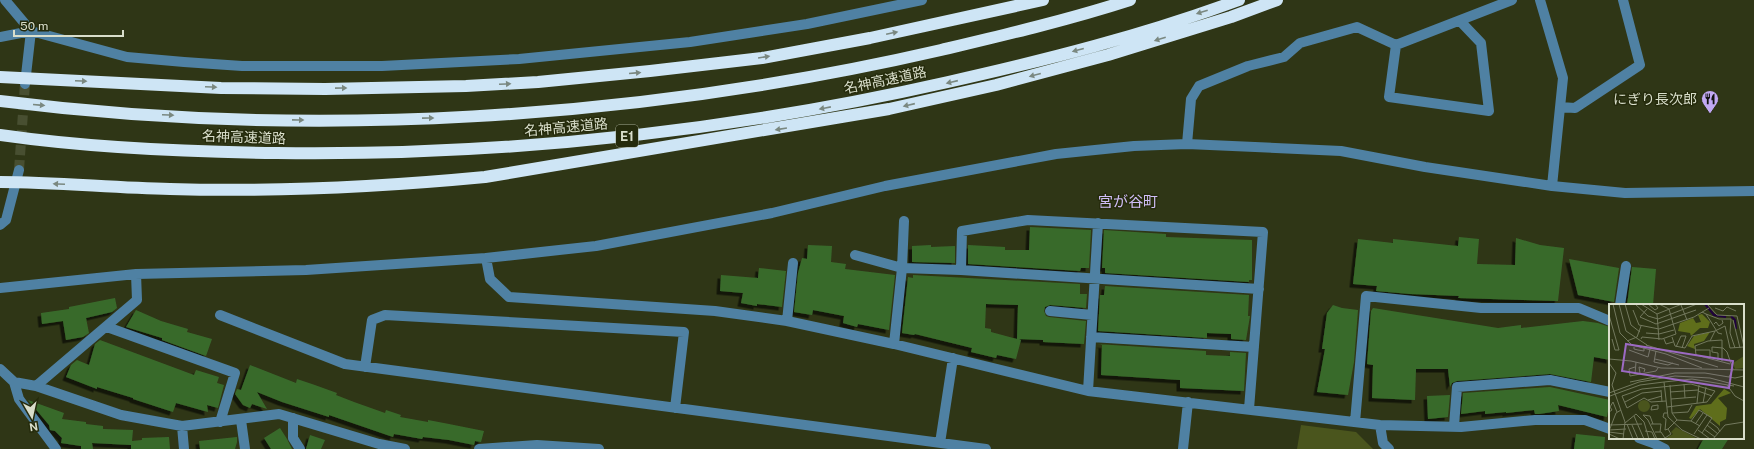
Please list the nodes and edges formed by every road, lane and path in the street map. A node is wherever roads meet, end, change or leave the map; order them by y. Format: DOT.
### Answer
graph roads {
  1 [pos="5,0"];
  2 [pos="922,0"];
  3 [pos="1043,0"];
  4 [pos="1130,0"];
  5 [pos="1239,0"];
  6 [pos="1277,0"];
  7 [pos="1512,0"];
  8 [pos="1540,0"];
  9 [pos="1624,0"];
  10 [pos="1460,21"];
  11 [pos="31,31"];
  12 [pos="0,37"];
  13 [pos="1396,45"];
  14 [pos="0,77"];
  15 [pos="25,84"];
  16 [pos="0,101"];
  17 [pos="1560,107"];
  18 [pos="0,135"];
  19 [pos="1187,144"];
  20 [pos="19,170"];
  21 [pos="0,182"];
  22 [pos="1552,186"];
  23 [pos="1754,191"];
  24 [pos="904,221"];
  25 [pos="1098,223"];
  26 [pos="0,225"];
  27 [pos="855,255"];
  28 [pos="486,258"];
  29 [pos="793,263"];
  30 [pos="1626,266"];
  31 [pos="902,268"];
  32 [pos="961,270"];
  33 [pos="136,274"];
  34 [pos="1094,279"];
  35 [pos="0,288"];
  36 [pos="1259,289"];
  37 [pos="1620,304"];
  38 [pos="1050,311"];
  39 [pos="220,315"];
  40 [pos="1092,315"];
  41 [pos="787,321"];
  42 [pos="1609,321"];
  43 [pos="107,327"];
  44 [pos="1091,337"];
  45 [pos="894,344"];
  46 [pos="1254,348"];
  47 [pos="953,358"];
  48 [pos="365,367"];
  49 [pos="0,369"];
  50 [pos="14,382"];
  51 [pos="36,386"];
  52 [pos="1088,391"];
  53 [pos="1609,392"];
  54 [pos="1188,402"];
  55 [pos="675,408"];
  56 [pos="1249,409"];
  57 [pos="293,418"];
  58 [pos="241,420"];
  59 [pos="220,422"];
  60 [pos="1355,422"];
  61 [pos="1380,425"];
  62 [pos="182,426"];
  63 [pos="1454,426"];
  64 [pos="1609,429"];
  65 [pos="1642,439"];
  66 [pos="940,443"];
  67 [pos="379,447"];
  68 [pos="56,449"];
  69 [pos="184,449"];
  70 [pos="245,449"];
  71 [pos="300,449"];
  72 [pos="405,449"];
  73 [pos="479,449"];
  74 [pos="599,449"];
  75 [pos="986,449"];
  76 [pos="1183,449"];
  77 [pos="1388,449"];
  78 [pos="1665,449"];
  1 -- 11 [label="street"];
  2 -- 11 [label="street"];
  14 -- 3 [label="highway, one-way"];
  16 -- 4 [label="highway, 名神高速道路 / E1, one-way"];
  5 -- 18 [label="highway, 名神高速道路 / E1, one-way"];
  6 -- 21 [label="highway, one-way"];
  7 -- 10 [label="street"];
  8 -- 17 [label="street"];
  9 -- 17 [label="street"];
  10 -- 13 [label="street"];
  10 -- 13 [label="street"];
  11 -- 12 [label="street"];
  11 -- 15 [label="street"];
  13 -- 19 [label="street"];
  17 -- 22 [label="street"];
  19 -- 22 [label="street"];
  19 -- 28 [label="street"];
  20 -- 26 [label="street"];
  22 -- 23 [label="street"];
  24 -- 31 [label="street"];
  25 -- 32 [label="street"];
  25 -- 34 [label="street"];
  25 -- 36 [label="street"];
  27 -- 31 [label="street"];
  28 -- 33 [label="street"];
  28 -- 41 [label="street"];
  29 -- 41 [label="street"];
  30 -- 37 [label="street"];
  31 -- 32 [label="street"];
  31 -- 45 [label="street"];
  32 -- 34 [label="street"];
  33 -- 35 [label="street"];
  33 -- 43 [label="street"];
  34 -- 36 [label="street"];
  34 -- 40 [label="street"];
  36 -- 46 [label="street"];
  38 -- 40 [label="street"];
  39 -- 48 [label="street"];
  40 -- 44 [label="street"];
  41 -- 45 [label="street"];
  42 -- 60 [label="street"];
  43 -- 51 [label="street"];
  43 -- 59 [label="street"];
  44 -- 46 [label="street"];
  44 -- 52 [label="street"];
  45 -- 47 [label="street"];
  46 -- 56 [label="street"];
  47 -- 52 [label="street"];
  47 -- 66 [label="street"];
  48 -- 55 [label="street"];
  48 -- 55 [label="street"];
  49 -- 50 [label="street"];
  50 -- 51 [label="street"];
  50 -- 68 [label="street"];
  51 -- 62 [label="street"];
  52 -- 54 [label="street"];
  53 -- 63 [label="street"];
  54 -- 56 [label="street"];
  54 -- 76 [label="street"];
  55 -- 66 [label="street"];
  56 -- 60 [label="street"];
  57 -- 58 [label="street"];
  57 -- 67 [label="street"];
  57 -- 71 [label="street"];
  58 -- 59 [label="street"];
  58 -- 70 [label="street"];
  59 -- 62 [label="street"];
  60 -- 61 [label="street"];
  61 -- 63 [label="street"];
  61 -- 77 [label="street"];
  62 -- 69 [label="street"];
  63 -- 64 [label="street"];
  65 -- 78 [label="street"];
  66 -- 75 [label="street"];
  67 -- 72 [label="street"];
  73 -- 74 [label="street"];
}
